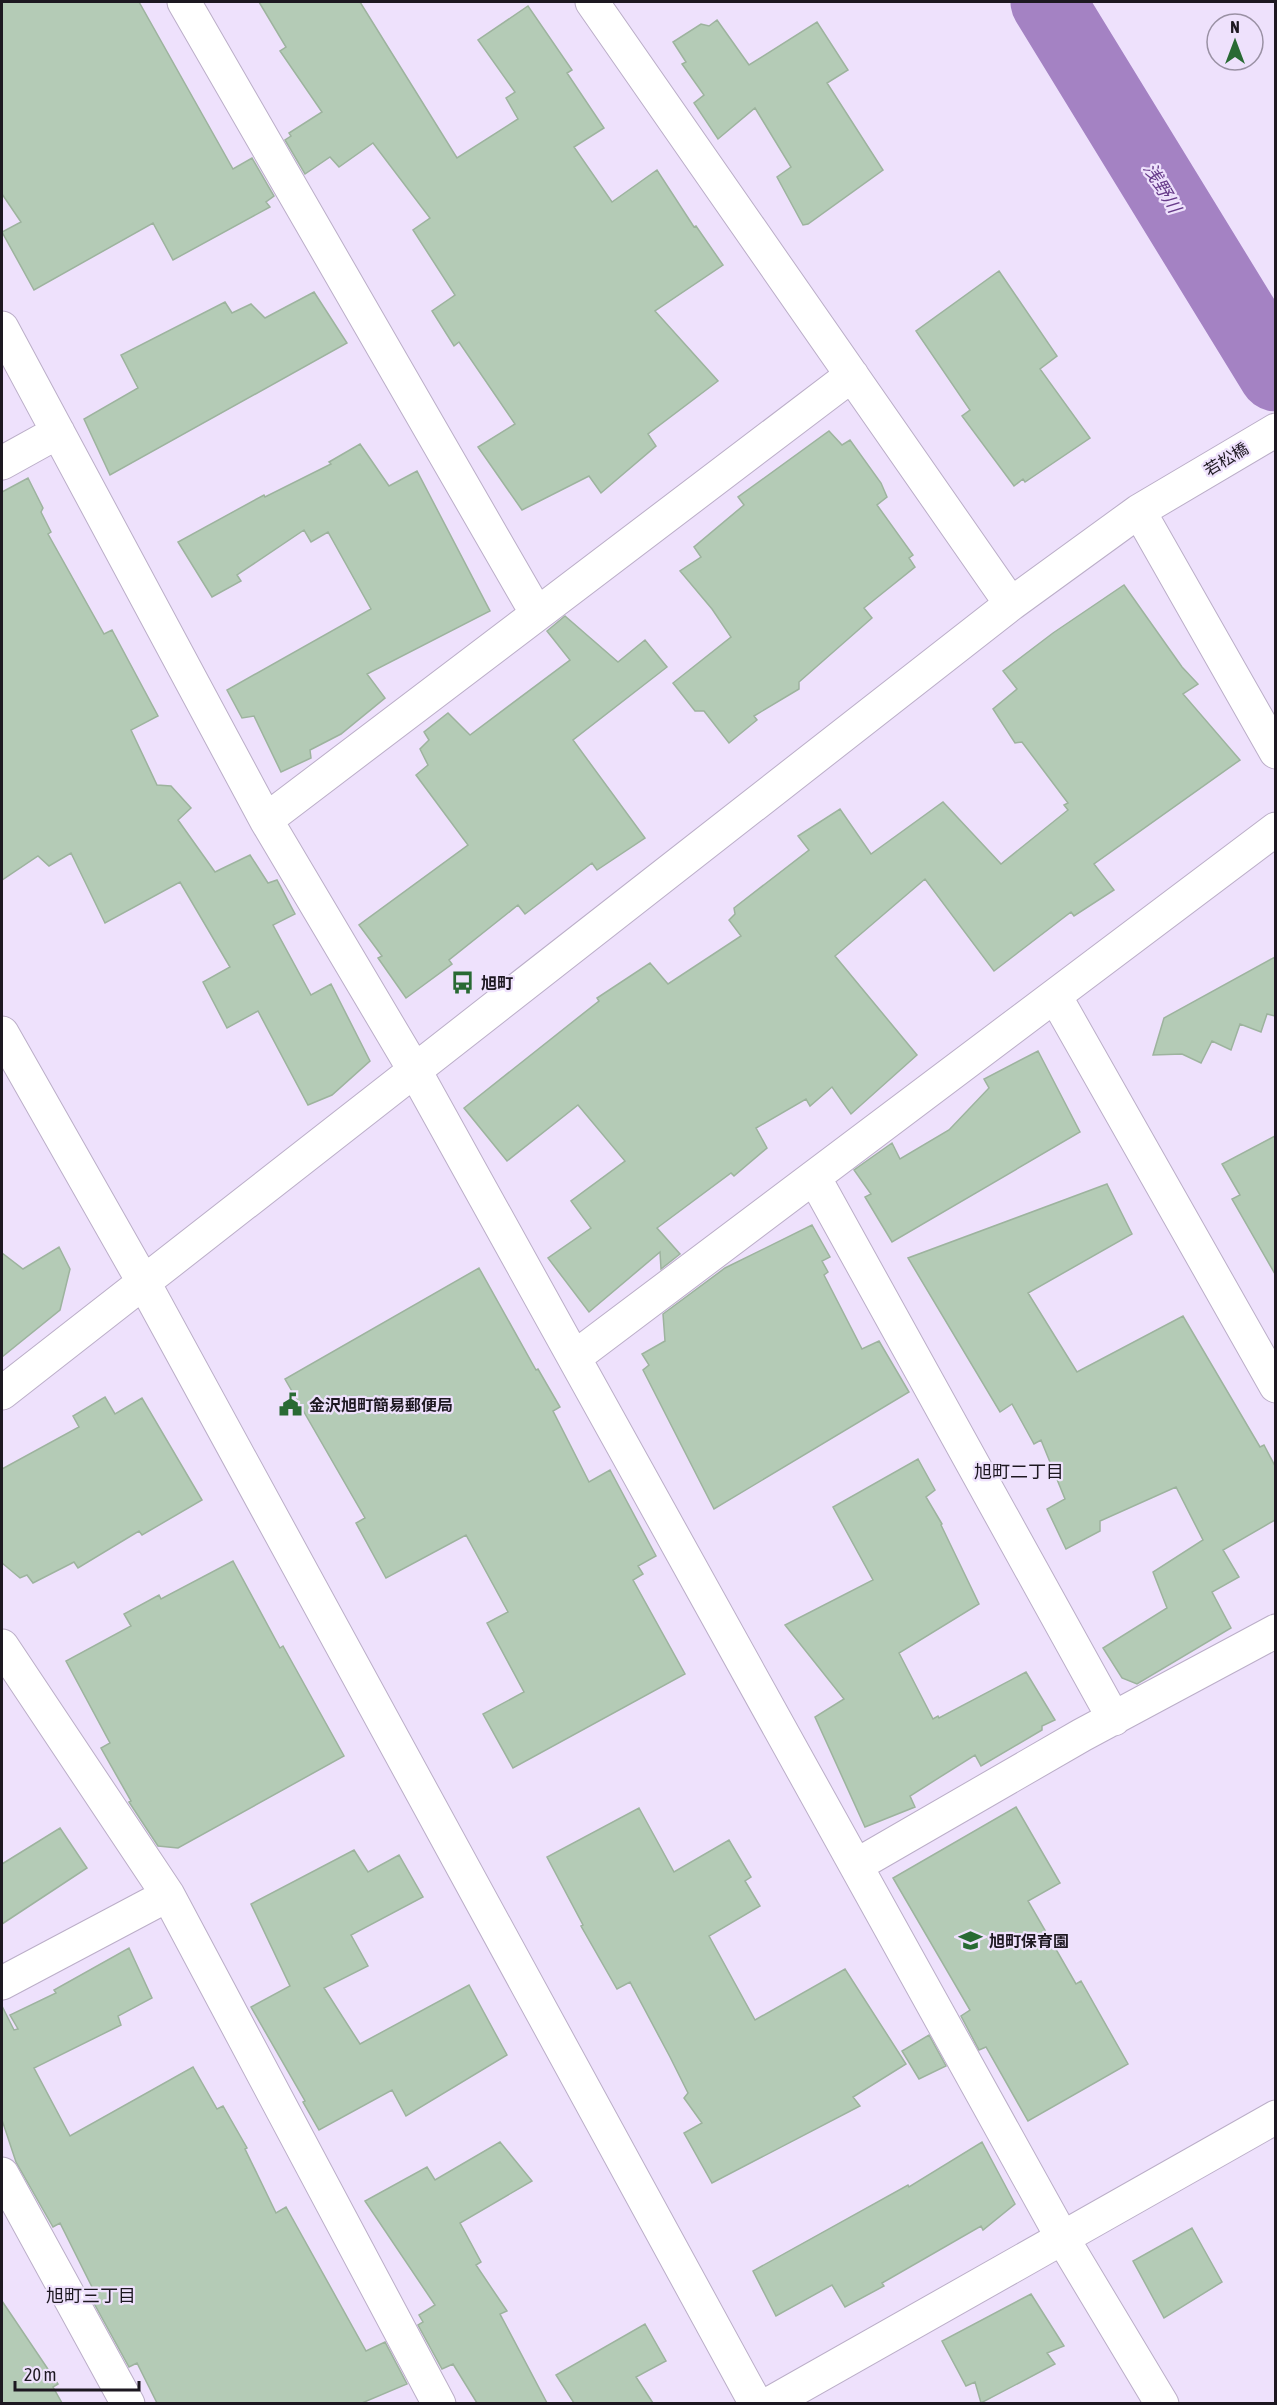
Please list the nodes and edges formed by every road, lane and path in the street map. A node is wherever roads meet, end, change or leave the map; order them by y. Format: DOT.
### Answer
graph roads {
  1 [pos="184,2"];
  2 [pos="592,2"];
  3 [pos="2,328"];
  4 [pos="852,375"];
  5 [pos="1275,430"];
  6 [pos="58,432"];
  7 [pos="2,463"];
  8 [pos="1139,512"];
  9 [pos="1011,604"];
  10 [pos="537,614"];
  11 [pos="1275,752"];
  12 [pos="266,820"];
  13 [pos="1275,829"];
  14 [pos="1055,996"];
  15 [pos="2,1033"];
  16 [pos="415,1071"];
  17 [pos="814,1177"];
  18 [pos="144,1283"];
  19 [pos="575,1357"];
  20 [pos="1275,1386"];
  21 [pos="2,1393"];
  22 [pos="1275,1631"];
  23 [pos="2,1646"];
  24 [pos="1114,1719"];
  25 [pos="857,1865"];
  26 [pos="168,1895"];
  27 [pos="2,1983"];
  28 [pos="1275,2117"];
  29 [pos="2,2174"];
  30 [pos="1063,2239"];
  31 [pos="128,2403"];
  32 [pos="439,2403"];
  33 [pos="756,2403"];
  34 [pos="770,2403"];
  35 [pos="1162,2403"];
  1 -- 10 [label="street"];
  2 -- 4 [label="street"];
  3 -- 6 [label="street"];
  4 -- 9 [label="street"];
  4 -- 10 [label="street"];
  5 -- 8 [label="street, 若松橋"];
  6 -- 7 [label="street"];
  6 -- 12 [label="street"];
  8 -- 9 [label="street, 若松橋"];
  8 -- 11 [label="street"];
  9 -- 16 [label="street, 若松橋"];
  10 -- 12 [label="street"];
  12 -- 16 [label="street"];
  13 -- 14 [label="street"];
  14 -- 17 [label="street"];
  14 -- 20 [label="street"];
  15 -- 18 [label="street"];
  16 -- 18 [label="street, 若松橋"];
  16 -- 19 [label="street"];
  17 -- 19 [label="street"];
  17 -- 24 [label="street"];
  18 -- 21 [label="street, 若松橋"];
  18 -- 33 [label="street"];
  19 -- 25 [label="street"];
  22 -- 24 [label="street"];
  23 -- 26 [label="street"];
  24 -- 25 [label="street"];
  25 -- 30 [label="street"];
  26 -- 27 [label="street"];
  26 -- 32 [label="street"];
  28 -- 30 [label="street"];
  29 -- 31 [label="street"];
  30 -- 34 [label="street"];
  30 -- 35 [label="street"];
}
